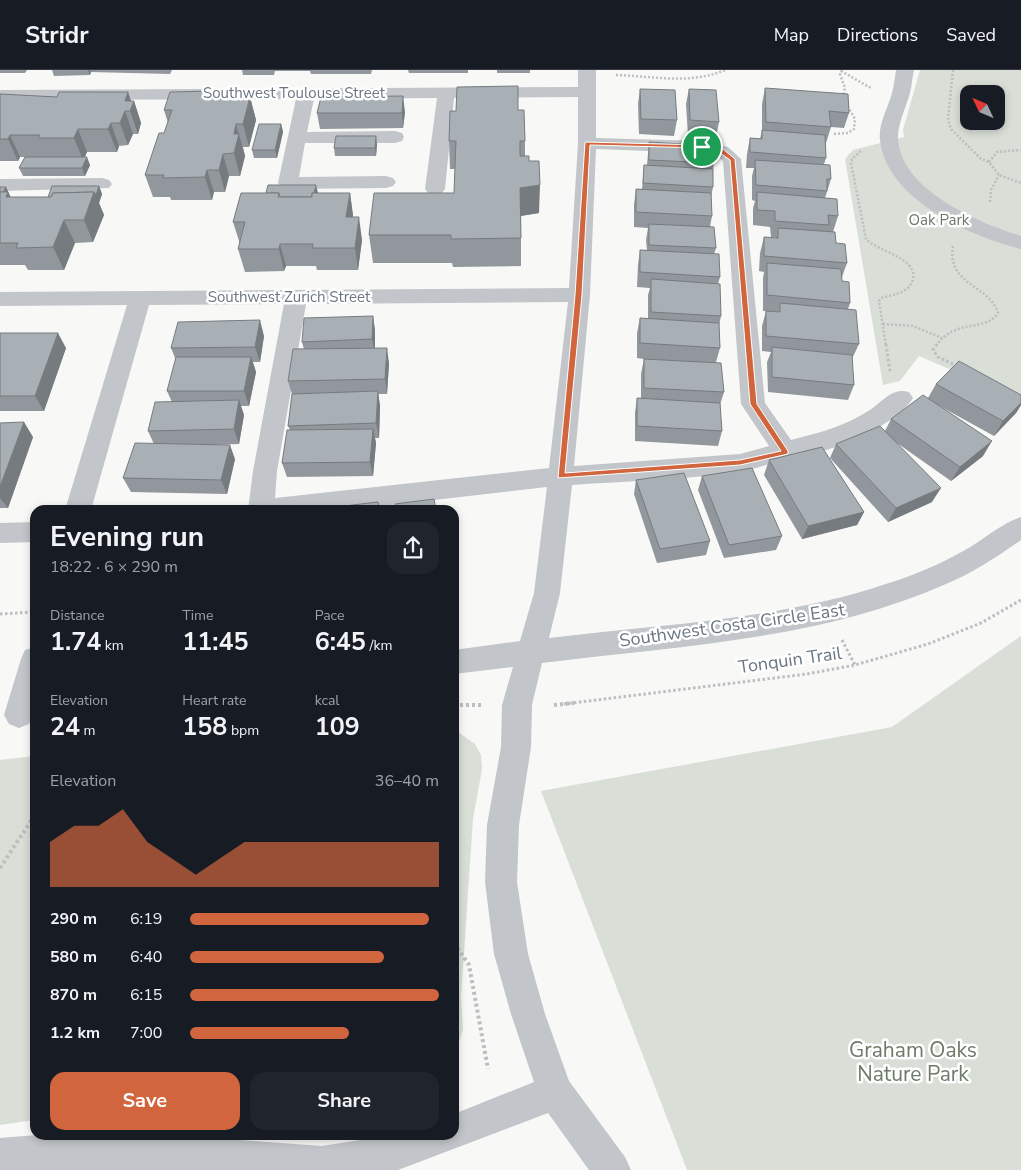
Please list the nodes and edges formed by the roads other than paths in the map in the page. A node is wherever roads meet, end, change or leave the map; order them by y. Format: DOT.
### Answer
graph roads {
  1 [pos="905,70"];
  2 [pos="209,74"];
  3 [pos="587,81"];
  4 [pos="306,93"];
  5 [pos="446,93"];
  6 [pos="203,94"];
  7 [pos="0,95"];
  8 [pos="395,137"];
  9 [pos="297,138"];
  10 [pos="587,143"];
  11 [pos="386,182"];
  12 [pos="102,184"];
  13 [pos="0,185"];
  14 [pos="435,188"];
  15 [pos="1021,243"];
  16 [pos="578,295"];
  17 [pos="296,297"];
  18 [pos="140,298"];
  19 [pos="0,299"];
  20 [pos="901,398"];
  21 [pos="786,452"];
  22 [pos="561,476"];
  23 [pos="79,505"];
  24 [pos="262,505"];
  25 [pos="305,505"];
  26 [pos="1021,527"];
  27 [pos="30,532"];
  28 [pos="0,533"];
  29 [pos="531,652"];
  30 [pos="459,661"];
  31 [pos="30,676"];
  32 [pos="18,716"];
  33 [pos="555,1092"];
  34 [pos="459,1130"];
  35 [pos="431,1140"];
  36 [pos="0,1157"];
  37 [pos="148,1161"];
  38 [pos="612,1170"];
  1 -- 15 [label="street"];
  2 -- 6 [label="street"];
  3 -- 5 [label="street, Southwest Toulouse Street"];
  3 -- 10 [label="street"];
  4 -- 5 [label="street, Southwest Toulouse Street"];
  4 -- 6 [label="street, Southwest Toulouse Street"];
  4 -- 9 [label="street"];
  5 -- 14 [label="street"];
  6 -- 7 [label="street, Southwest Toulouse Street"];
  8 -- 9 [label="street"];
  9 -- 11 [label="street"];
  10 -- 16 [label="street"];
  10 -- 21 [label="street"];
  12 -- 13 [label="street"];
  16 -- 17 [label="street, Southwest Zurich Street"];
  16 -- 22 [label="street"];
  17 -- 18 [label="street, Southwest Zurich Street"];
  17 -- 24 [label="street"];
  18 -- 19 [label="street, Southwest Zurich Street"];
  18 -- 23 [label="street"];
  20 -- 21 [label="street"];
  21 -- 22 [label="street"];
  22 -- 25 [label="street"];
  22 -- 29 [label="street"];
  26 -- 29 [label="street, Southwest Costa Circle East"];
  27 -- 28 [label="street"];
  29 -- 30 [label="street, Southwest Costa Circle East"];
  29 -- 33 [label="street"];
  31 -- 32 [label="street"];
  33 -- 34 [label="street"];
  33 -- 38 [label="street"];
  35 -- 37 [label="street"];
  36 -- 37 [label="street"];
}
